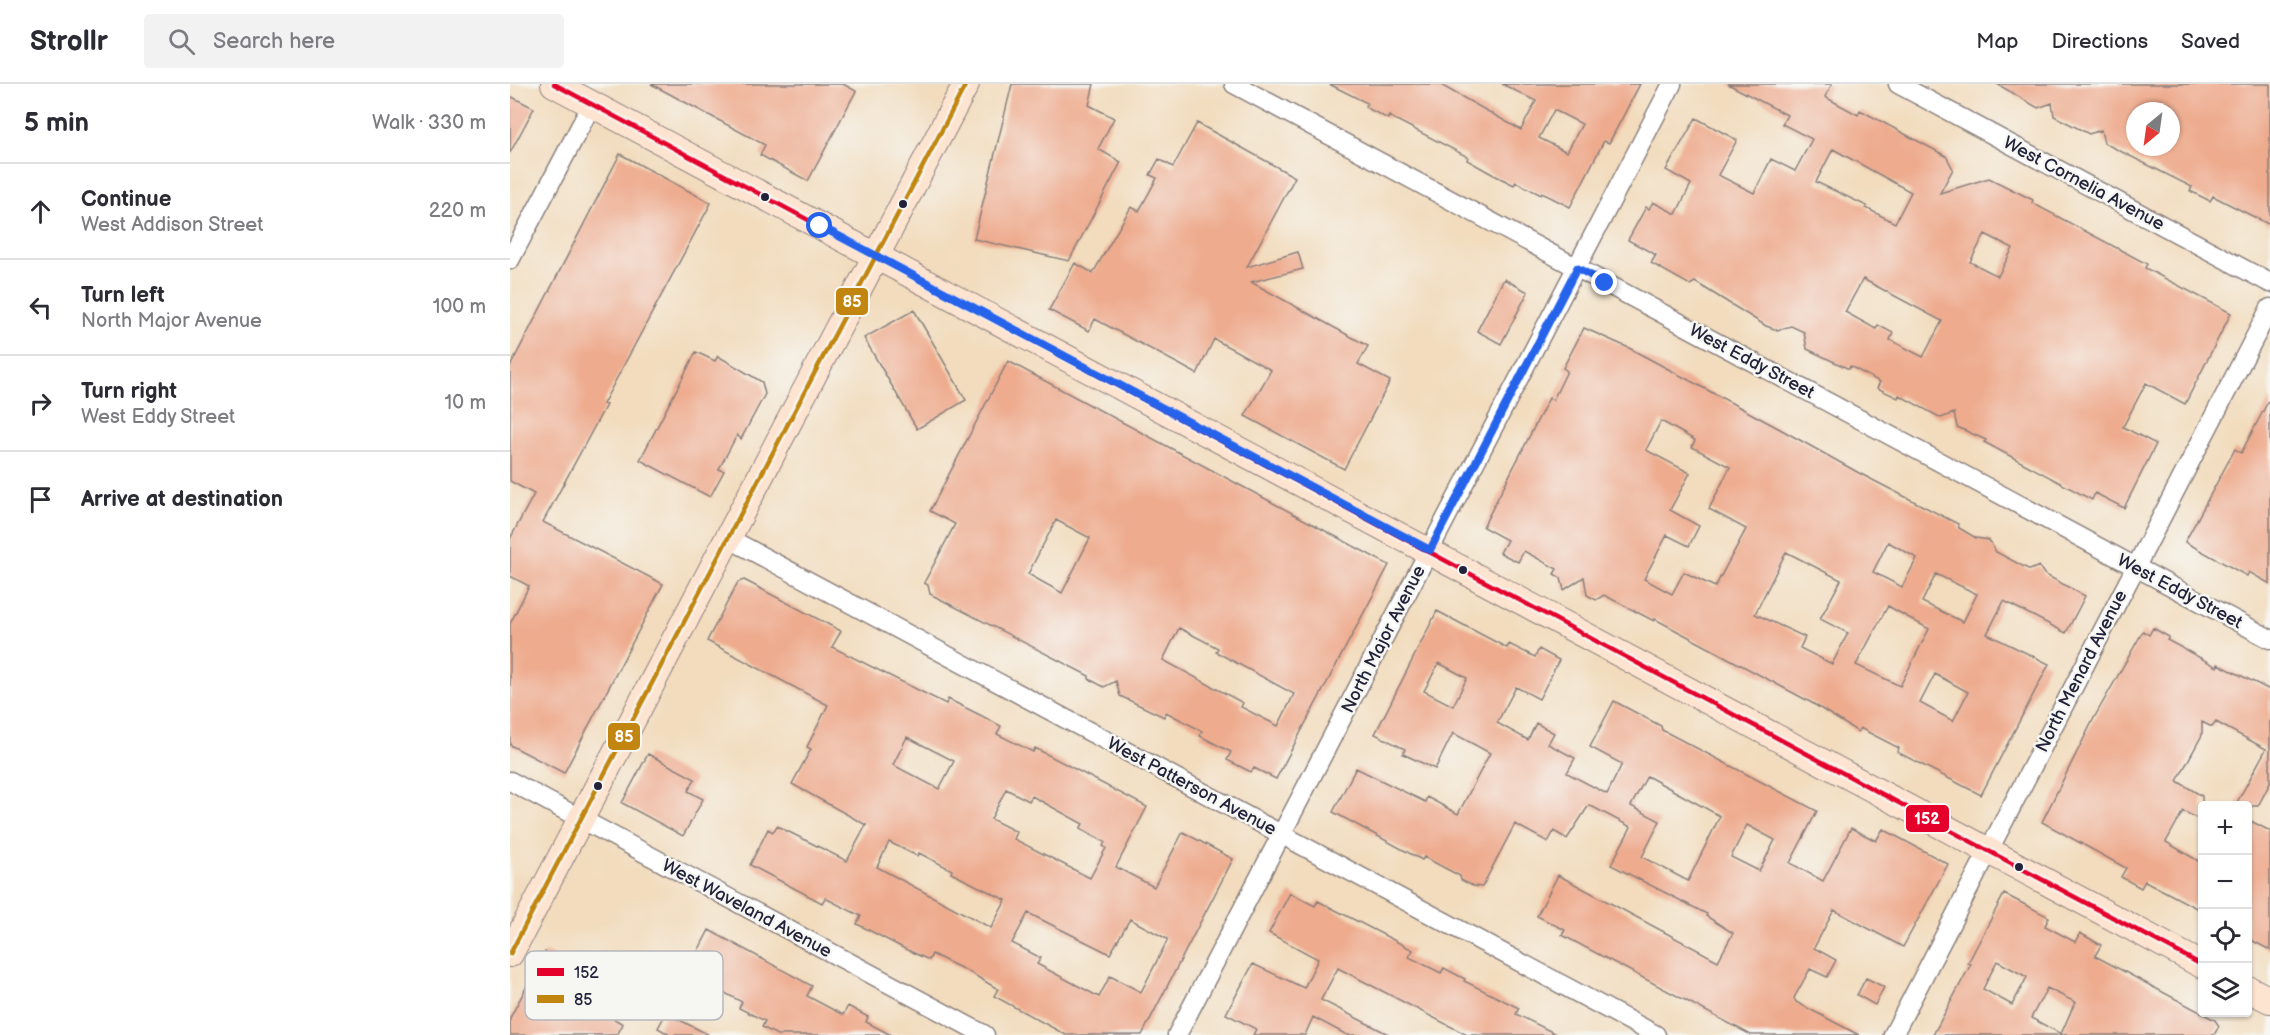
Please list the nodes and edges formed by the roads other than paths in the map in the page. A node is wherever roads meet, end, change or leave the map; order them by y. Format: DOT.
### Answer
graph roads {
  1 [pos="554,84"];
  2 [pos="966,84"];
  3 [pos="1672,84"];
  4 [pos="1898,84"];
  5 [pos="1238,86"];
  6 [pos="592,104"];
  7 [pos="876,256"];
  8 [pos="510,260"];
  9 [pos="1577,268"];
  10 [pos="2270,283"];
  11 [pos="2270,308"];
  12 [pos="728,538"];
  13 [pos="1430,550"];
  14 [pos="2136,567"];
  15 [pos="2270,639"];
  16 [pos="510,782"];
  17 [pos="581,819"];
  18 [pos="1282,834"];
  19 [pos="1988,851"];
  20 [pos="510,954"];
  21 [pos="2198,963"];
  22 [pos="2252,991"];
  23 [pos="2270,1000"];
  24 [pos="985,1035"];
  25 [pos="1177,1035"];
  26 [pos="1656,1035"];
  27 [pos="1893,1035"];
  1 -- 6 [label="street"];
  2 -- 7 [label="street"];
  3 -- 9 [label="street, North Major Avenue"];
  4 -- 10 [label="street, West Cornelia Avenue"];
  5 -- 9 [label="street, West Eddy Street"];
  6 -- 7 [label="street"];
  6 -- 8 [label="street"];
  7 -- 12 [label="street"];
  7 -- 13 [label="street"];
  9 -- 13 [label="street, North Major Avenue"];
  9 -- 14 [label="street, West Eddy Street"];
  11 -- 14 [label="street, North Menard Avenue"];
  12 -- 17 [label="street"];
  12 -- 18 [label="street, West Patterson Avenue"];
  13 -- 18 [label="street, North Major Avenue"];
  13 -- 19 [label="street"];
  14 -- 15 [label="street, West Eddy Street"];
  14 -- 19 [label="street, North Menard Avenue"];
  16 -- 17 [label="street, West Waveland Avenue"];
  17 -- 20 [label="street"];
  17 -- 24 [label="street, West Waveland Avenue"];
  18 -- 25 [label="street, North Major Avenue"];
  18 -- 26 [label="street, West Patterson Avenue"];
  19 -- 21 [label="street"];
  19 -- 27 [label="street, North Menard Avenue"];
  22 -- 23 [label="street"];
}
